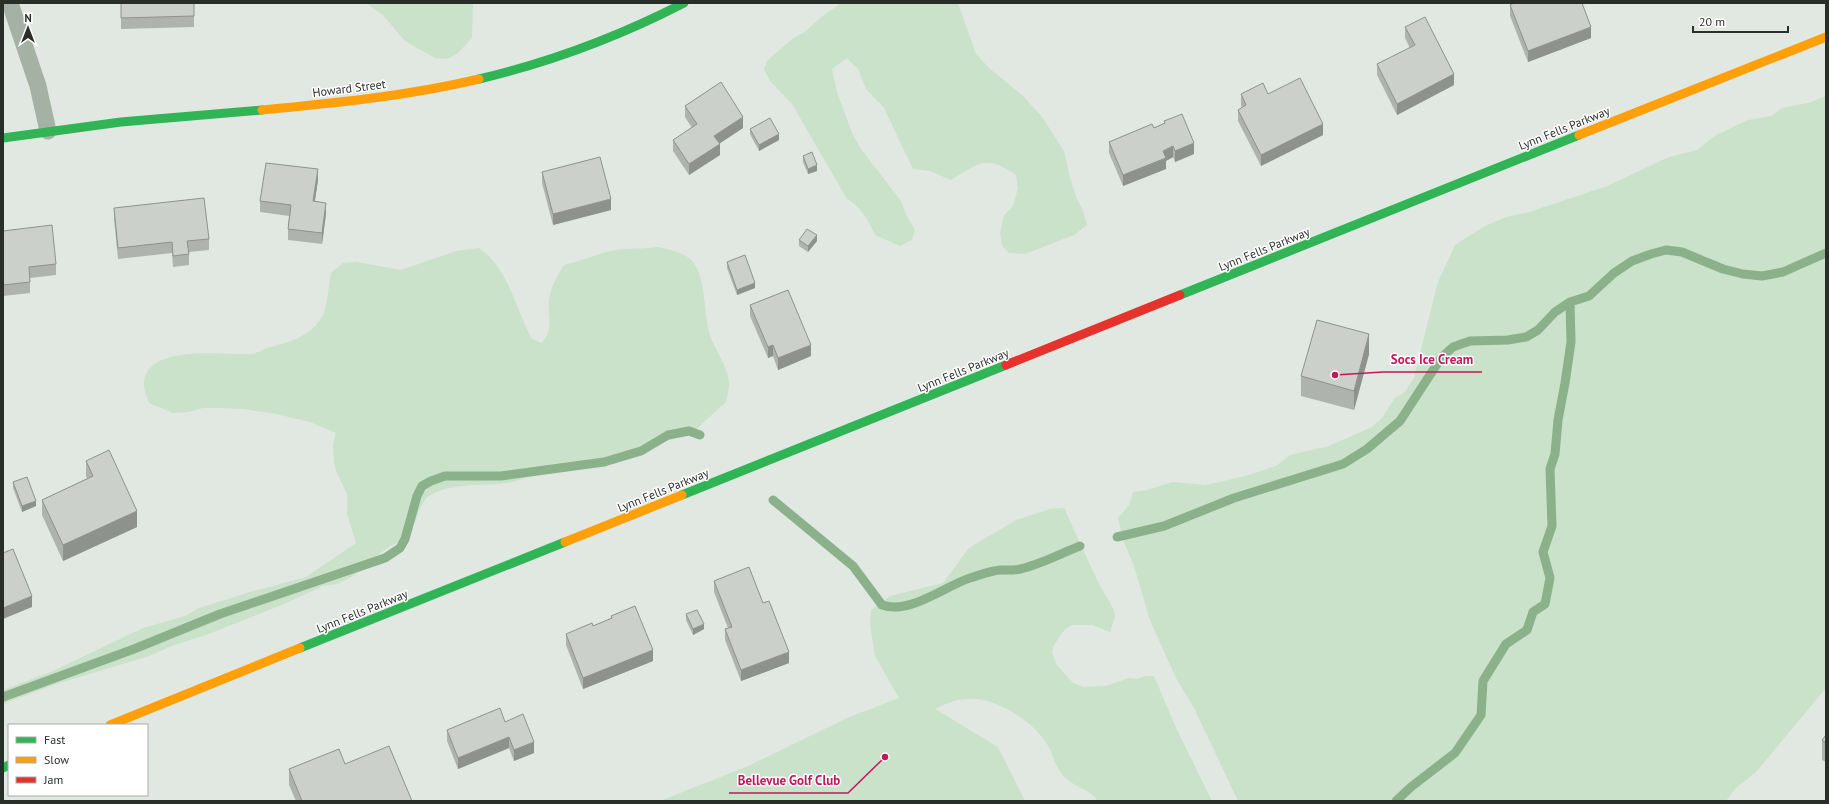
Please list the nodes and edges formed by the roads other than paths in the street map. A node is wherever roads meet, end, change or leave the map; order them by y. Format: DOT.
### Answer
graph roads {
  1 [pos="10,3"];
  2 [pos="684,3"];
  3 [pos="1826,37"];
  4 [pos="48,131"];
  5 [pos="3,138"];
  6 [pos="112,724"];
  1 -- 4 [label="lane"];
  2 -- 4 [label="main road, Howard Street"];
  3 -- 6 [label="main road, Lynn Fells Parkway"];
  4 -- 5 [label="main road, Howard Street"];
}
